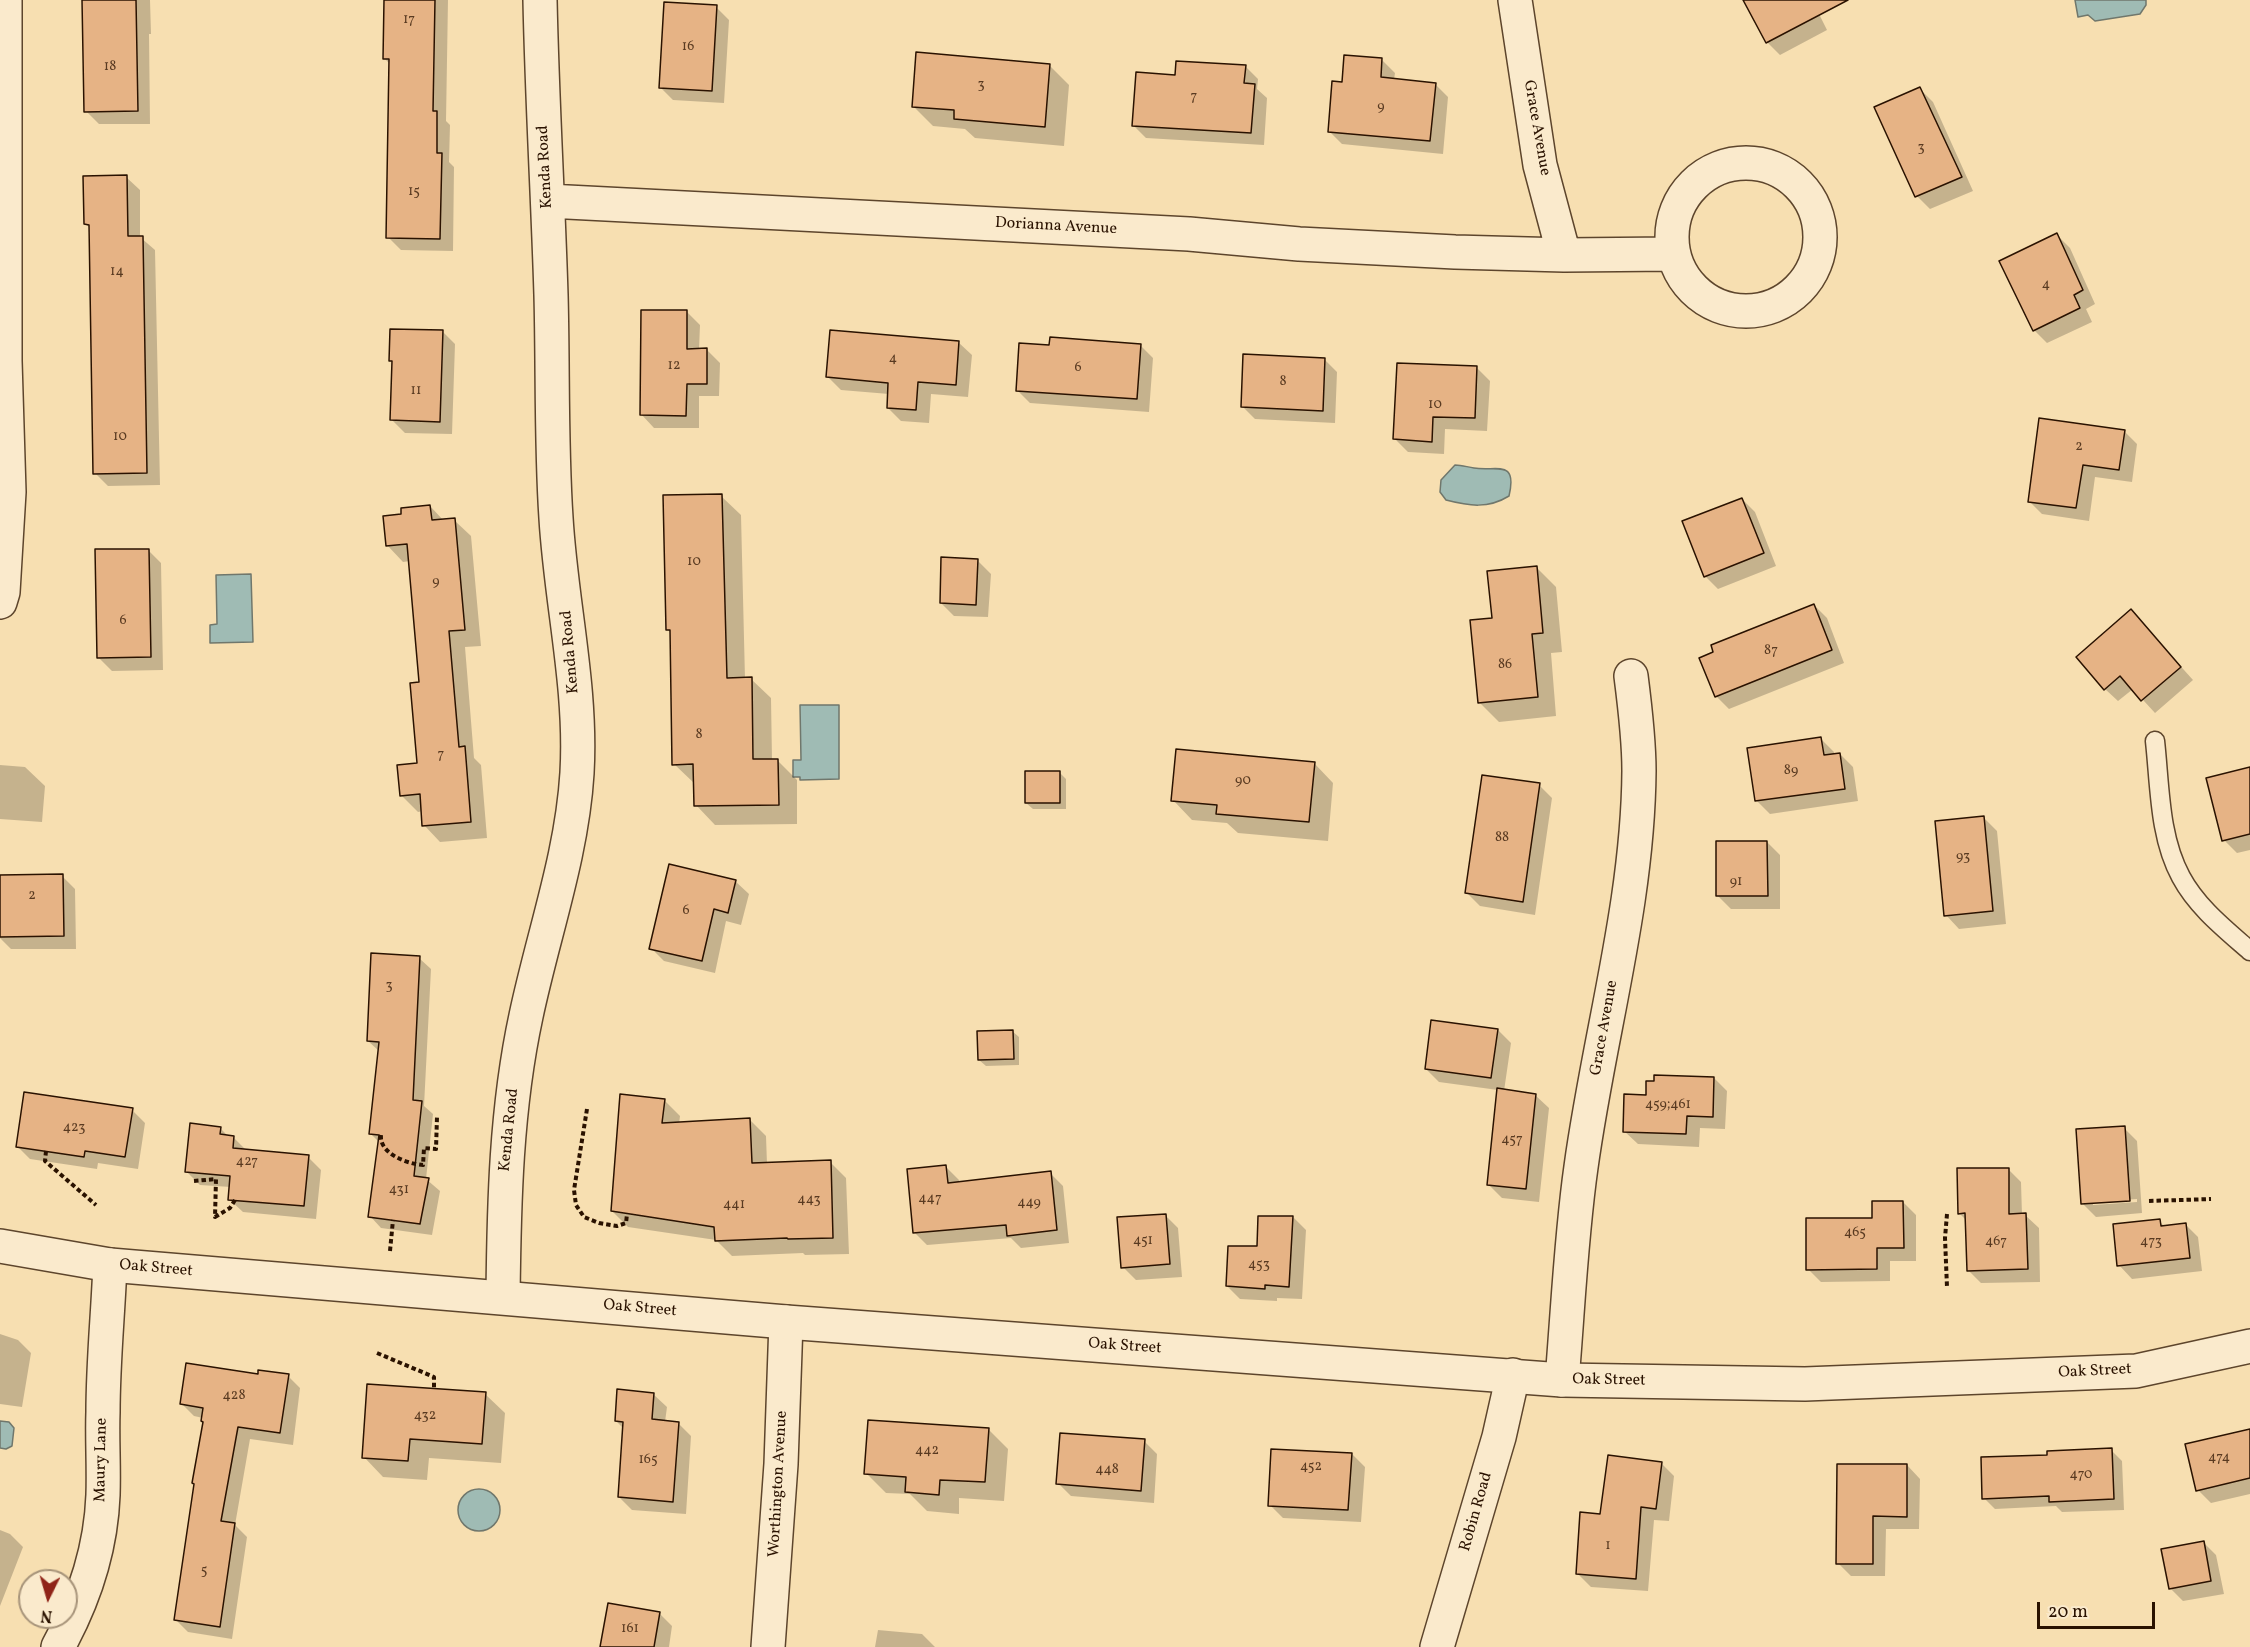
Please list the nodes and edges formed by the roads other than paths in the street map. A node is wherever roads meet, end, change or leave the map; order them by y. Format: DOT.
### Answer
graph roads {
  1 [pos="4,0"];
  2 [pos="540,0"];
  3 [pos="1515,0"];
  4 [pos="548,201"];
  5 [pos="1673,254"];
  6 [pos="1564,255"];
  7 [pos="0,602"];
  8 [pos="1632,676"];
  9 [pos="2155,741"];
  10 [pos="2250,951"];
  11 [pos="0,1246"];
  12 [pos="110,1265"];
  13 [pos="503,1297"];
  14 [pos="786,1322"];
  15 [pos="2250,1346"];
  16 [pos="1513,1375"];
  17 [pos="1562,1380"];
  18 [pos="58,1647"];
  19 [pos="768,1647"];
  20 [pos="1437,1647"];
  1 -- 7 [label="street"];
  2 -- 4 [label="street, Kenda Road"];
  3 -- 6 [label="street, Grace Avenue"];
  4 -- 6 [label="street, Dorianna Avenue"];
  4 -- 13 [label="street, Kenda Road"];
  5 -- 5 [label="street"];
  5 -- 6 [label="street, Dorianna Avenue"];
  8 -- 17 [label="street, Grace Avenue"];
  9 -- 10 [label="lane"];
  11 -- 12 [label="street, Oak Street"];
  12 -- 13 [label="street, Oak Street"];
  12 -- 18 [label="street, Maury Lane"];
  13 -- 14 [label="street, Oak Street"];
  14 -- 16 [label="street, Oak Street"];
  14 -- 19 [label="street, Worthington Avenue"];
  15 -- 17 [label="street, Oak Street"];
  16 -- 17 [label="street, Oak Street"];
  16 -- 20 [label="street, Robin Road"];
}
